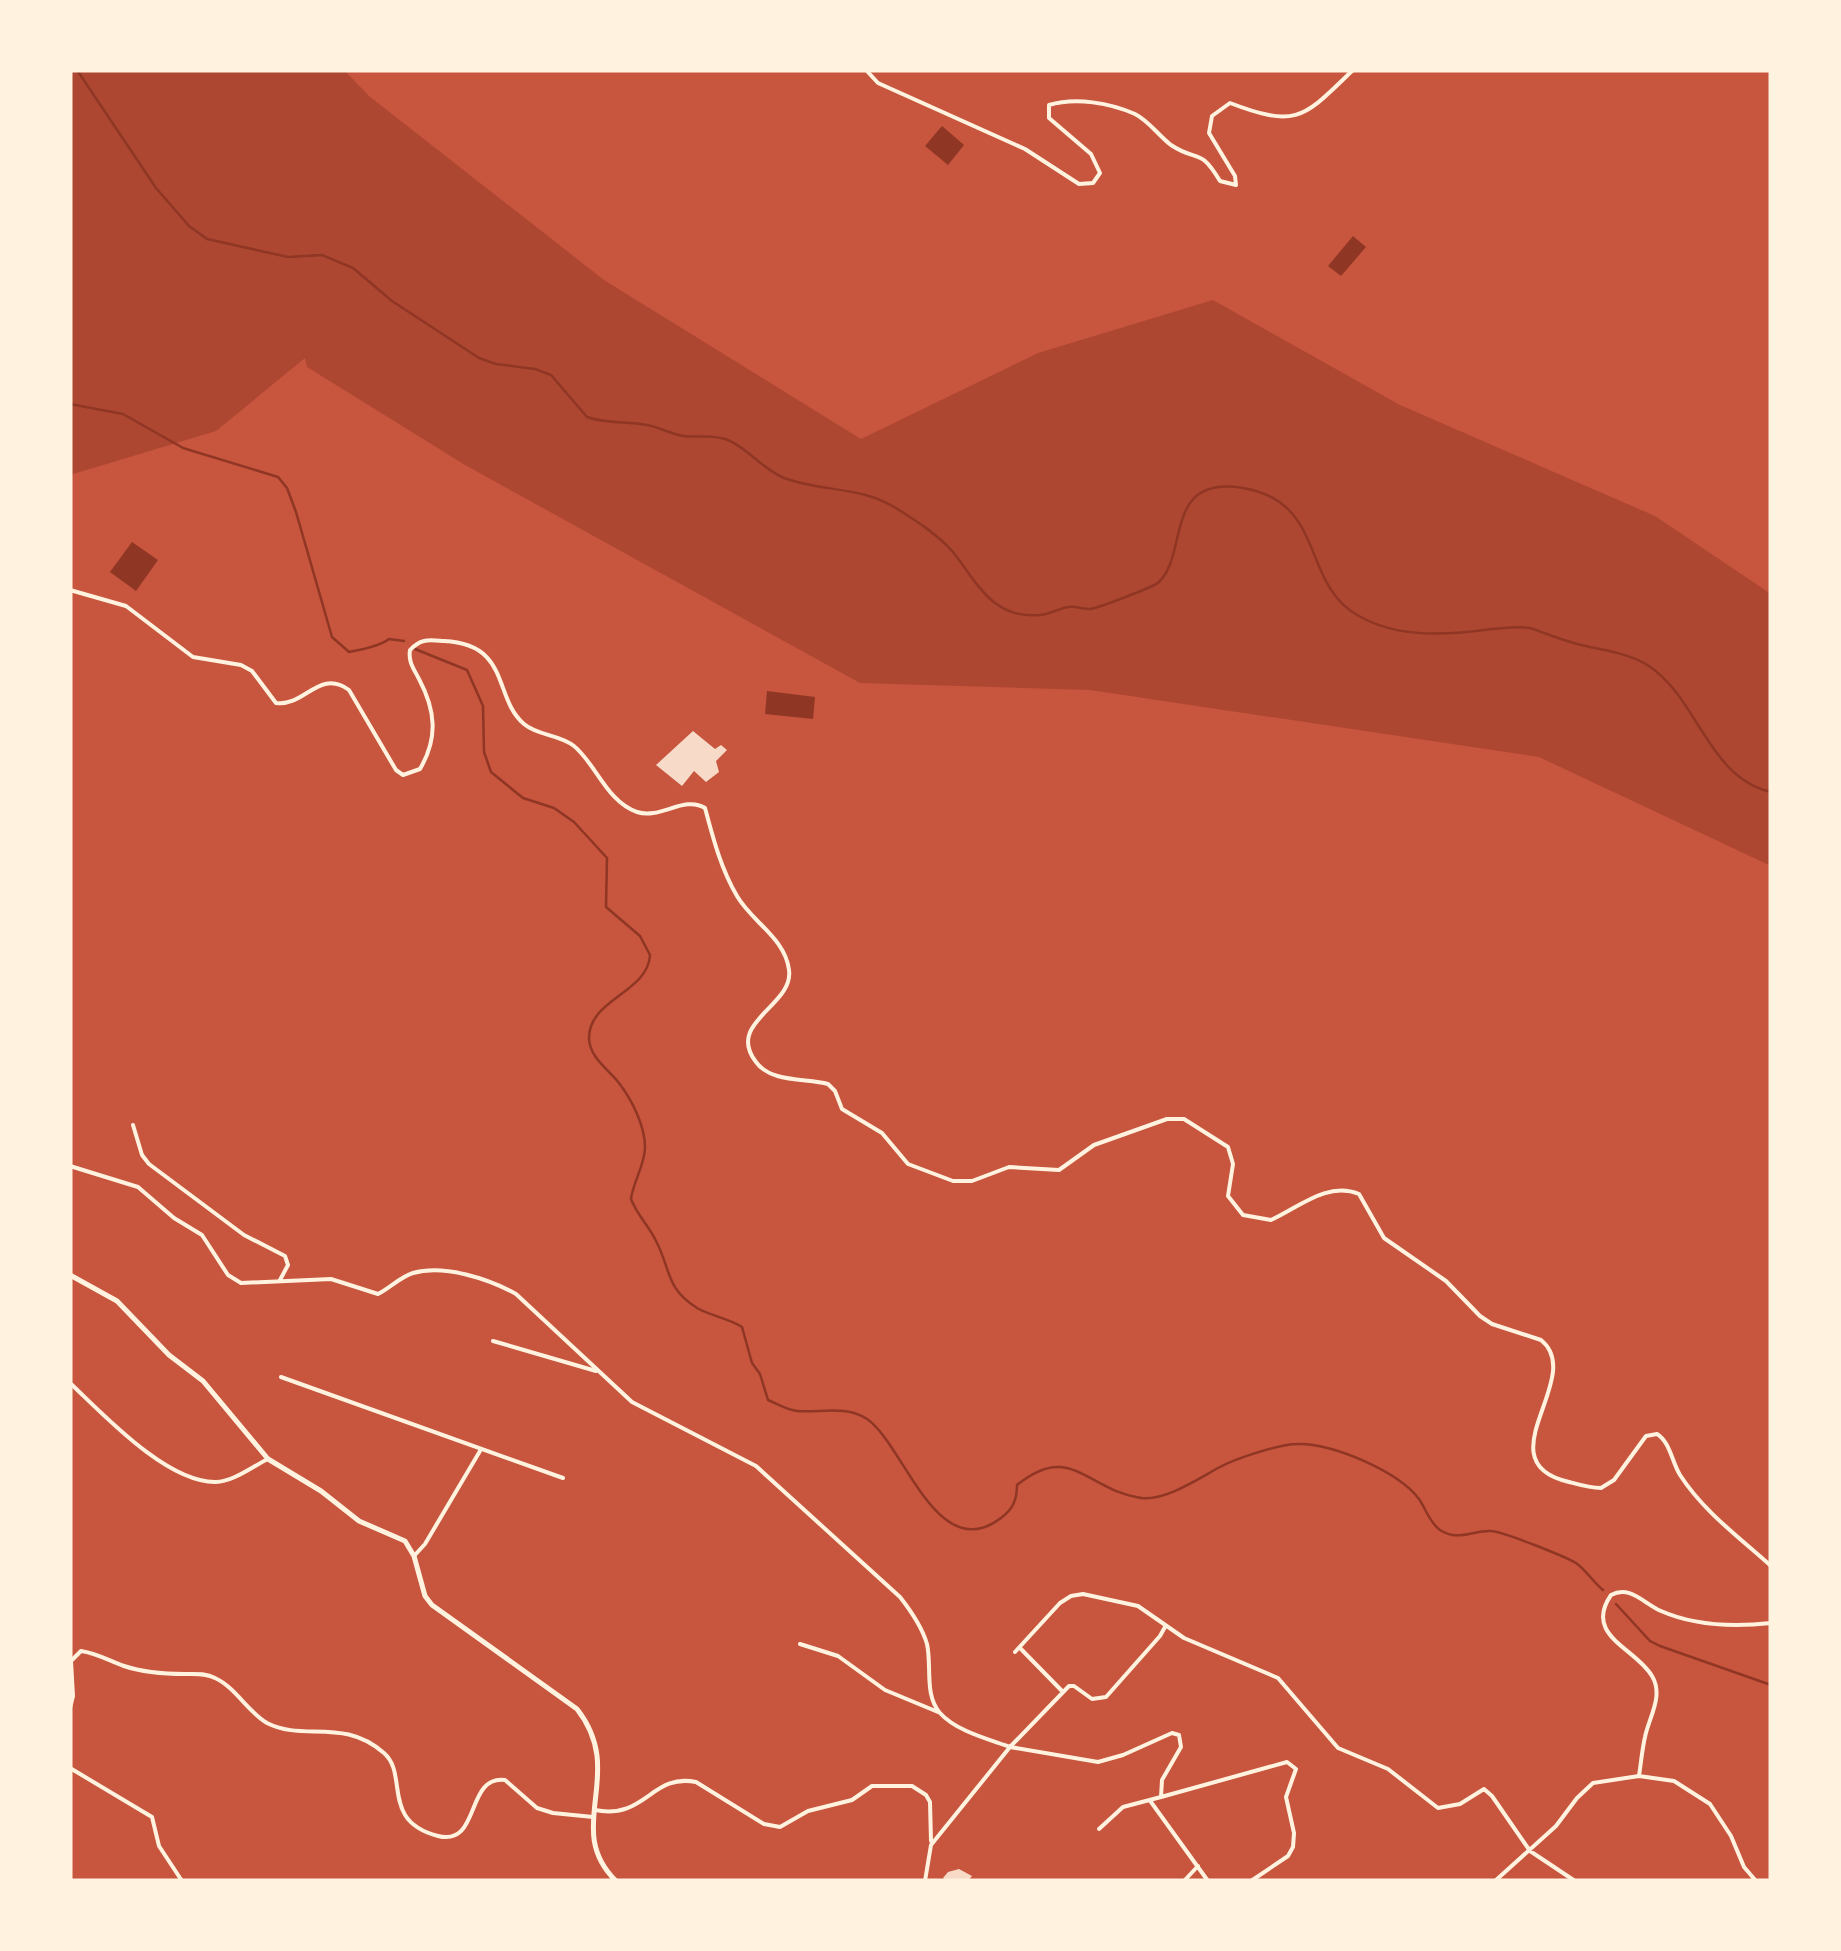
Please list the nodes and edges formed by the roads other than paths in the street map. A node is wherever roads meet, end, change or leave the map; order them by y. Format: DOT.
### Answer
graph roads {
  1 [pos="866,70"];
  2 [pos="1353,70"];
  3 [pos="70,590"];
  4 [pos="132,1125"];
  5 [pos="70,1166"];
  6 [pos="70,1275"];
  7 [pos="280,1280"];
  8 [pos="492,1342"];
  9 [pos="596,1371"];
  10 [pos="280,1378"];
  11 [pos="70,1383"];
  12 [pos="480,1451"];
  13 [pos="268,1459"];
  14 [pos="563,1478"];
  15 [pos="414,1556"];
  16 [pos="1771,1566"];
  17 [pos="1771,1623"];
  18 [pos="1165,1626"];
  19 [pos="800,1644"];
  20 [pos="1062,1692"];
  21 [pos="70,1708"];
  22 [pos="940,1713"];
  23 [pos="1010,1747"];
  24 [pos="70,1768"];
  25 [pos="1639,1776"];
  26 [pos="1161,1797"];
  27 [pos="1151,1802"];
  28 [pos="594,1814"];
  29 [pos="1099,1829"];
  30 [pos="931,1845"];
  31 [pos="1530,1851"];
  32 [pos="1198,1866"];
  33 [pos="182,1881"];
  34 [pos="616,1881"];
  35 [pos="925,1881"];
  36 [pos="1184,1881"];
  37 [pos="1208,1881"];
  38 [pos="1251,1881"];
  39 [pos="1495,1881"];
  40 [pos="1575,1881"];
  41 [pos="1756,1881"];
  1 -- 2 [label="street"];
  3 -- 16 [label="street"];
  4 -- 7 [label="street"];
  5 -- 7 [label="street"];
  6 -- 13 [label="street"];
  7 -- 9 [label="street"];
  8 -- 9 [label="street"];
  9 -- 22 [label="street"];
  10 -- 12 [label="street"];
  11 -- 13 [label="street"];
  12 -- 14 [label="street"];
  12 -- 15 [label="street"];
  13 -- 15 [label="street"];
  15 -- 28 [label="street"];
  17 -- 25 [label="street"];
  18 -- 20 [label="street"];
  18 -- 20 [label="street"];
  18 -- 31 [label="street"];
  19 -- 22 [label="street"];
  20 -- 23 [label="street"];
  21 -- 28 [label="street"];
  22 -- 23 [label="street"];
  23 -- 26 [label="street"];
  23 -- 30 [label="street"];
  24 -- 33 [label="street"];
  25 -- 31 [label="street"];
  25 -- 41 [label="street"];
  26 -- 27 [label="street"];
  26 -- 38 [label="street"];
  27 -- 29 [label="street"];
  27 -- 32 [label="street"];
  28 -- 30 [label="street"];
  28 -- 34 [label="street"];
  30 -- 35 [label="street"];
  31 -- 39 [label="street"];
  31 -- 40 [label="street"];
  32 -- 36 [label="street"];
  32 -- 37 [label="street"];
}
